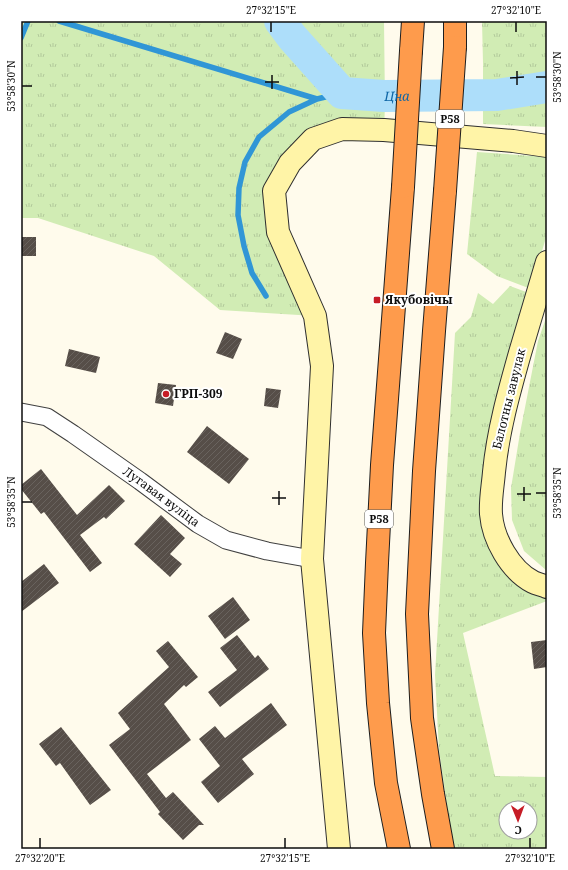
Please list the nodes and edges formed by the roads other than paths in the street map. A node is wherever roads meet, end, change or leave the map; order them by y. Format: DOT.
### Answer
graph roads {
  1 [pos="413,21"];
  2 [pos="455,21"];
  3 [pos="547,146"];
  4 [pos="547,262"];
  5 [pos="21,412"];
  6 [pos="312,559"];
  7 [pos="547,587"];
  8 [pos="339,849"];
  9 [pos="399,849"];
  10 [pos="443,849"];
  1 -- 9 [label="highway, Р58, bridge"];
  2 -- 10 [label="highway, Р58, bridge"];
  3 -- 6 [label="main road"];
  4 -- 7 [label="main road, Балотны завулак"];
  5 -- 6 [label="street, Лугавая вуліца"];
  6 -- 8 [label="main road"];
}
